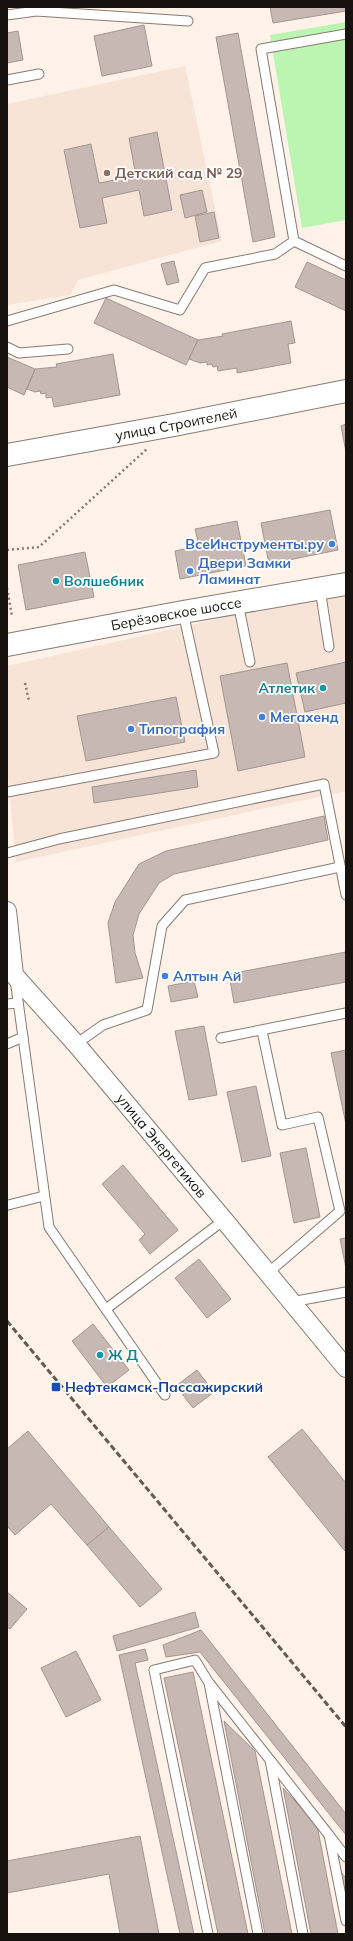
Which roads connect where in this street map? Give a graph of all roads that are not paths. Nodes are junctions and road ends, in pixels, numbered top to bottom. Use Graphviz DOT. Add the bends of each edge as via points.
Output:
graph roads {
  1 [pos="7,15"];
  2 [pos="188,21"];
  3 [pos="346,34"];
  4 [pos="39,74"];
  5 [pos="7,80"];
  6 [pos="294,241"];
  7 [pos="346,266"];
  8 [pos="7,321"];
  9 [pos="7,347"];
  10 [pos="68,349"];
  11 [pos="346,391"];
  12 [pos="7,455"];
  13 [pos="346,584"];
  14 [pos="320,589"];
  15 [pos="238,603"];
  16 [pos="182,612"];
  17 [pos="7,645"];
  18 [pos="329,647"];
  19 [pos="250,662"];
  20 [pos="7,792"];
  21 [pos="7,853"];
  22 [pos="340,867"];
  23 [pos="346,895"];
  24 [pos="7,911"];
  25 [pos="14,974"];
  26 [pos="18,1003"];
  27 [pos="7,1004"];
  28 [pos="346,1013"];
  29 [pos="262,1031"];
  30 [pos="22,1037"];
  31 [pos="221,1038"];
  32 [pos="7,1044"];
  33 [pos="76,1044"];
  34 [pos="44,1196"];
  35 [pos="8,1205"];
  36 [pos="224,1220"];
  37 [pos="268,1273"];
  38 [pos="346,1292"];
  39 [pos="291,1302"];
  40 [pos="106,1309"];
  41 [pos="346,1368"];
  42 [pos="165,1395"];
  43 [pos="209,1683"];
  44 [pos="270,1760"];
  45 [pos="329,1835"];
  46 [pos="346,1857"];
  47 [pos="346,1921"];
  48 [pos="208,1934"];
  49 [pos="258,1934"];
  50 [pos="303,1934"];
  1 -- 2 [label="lane" via="36,11"];
  3 -- 6 [label="lane" via="261,49"];
  4 -- 5 [label="lane"];
  6 -- 7 [label="lane"];
  6 -- 8 [label="lane" via="275,254 205,268 180,310 114,290"];
  9 -- 10 [label="lane" via="19,353"];
  11 -- 12 [label="main road, улица Строителей"];
  13 -- 14 [label="main road, Берёзовское шоссе"];
  14 -- 15 [label="main road, Берёзовское шоссе"];
  14 -- 18 [label="lane"];
  15 -- 16 [label="main road, Берёзовское шоссе"];
  15 -- 19 [label="lane"];
  16 -- 17 [label="main road, Берёзовское шоссе"];
  16 -- 20 [label="lane" via="214,753"];
  21 -- 22 [label="lane" via="59,839 324,784"];
  22 -- 23 [label="lane"];
  22 -- 33 [label="lane" via="185,900 162,926 147,1010 102,1025"];
  24 -- 25 [label="street"];
  25 -- 26 [label="lane"];
  25 -- 33 [label="street, улица Энергетиков"];
  26 -- 27 [label="lane"];
  26 -- 30 [label="lane"];
  28 -- 29 [label="lane"];
  29 -- 31 [label="lane"];
  29 -- 37 [label="lane" via="282,1125 318,1117 340,1211"];
  30 -- 32 [label="lane"];
  30 -- 34 [label="lane"];
  33 -- 36 [label="street, улица Энергетиков"];
  34 -- 35 [label="lane"];
  34 -- 40 [label="lane" via="49,1227"];
  36 -- 37 [label="street, улица Энергетиков"];
  36 -- 40 [label="lane"];
  37 -- 39 [label="street, улица Энергетиков"];
  38 -- 39 [label="lane"];
  39 -- 41 [label="street, улица Энергетиков"];
  40 -- 42 [label="lane"];
  43 -- 44 [label="lane"];
  43 -- 48 [label="lane" via="195,1660 154,1670"];
  43 -- 49 [label="lane"];
  44 -- 45 [label="lane"];
  44 -- 50 [label="lane"];
  45 -- 46 [label="lane"];
  45 -- 47 [label="lane"];
}
